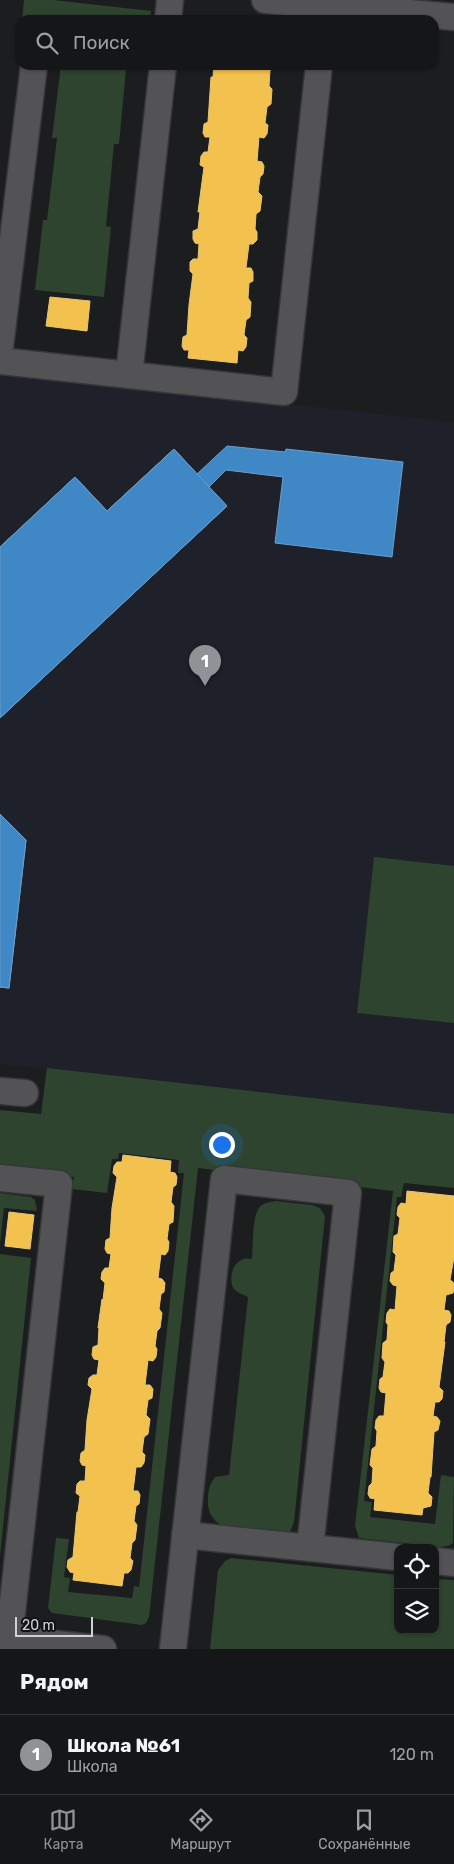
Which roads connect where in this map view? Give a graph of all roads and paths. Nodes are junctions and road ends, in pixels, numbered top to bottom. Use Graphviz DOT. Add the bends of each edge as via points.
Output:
graph roads {
  1 [pos="170,0"];
  2 [pos="265,0"];
  3 [pos="168,15"];
  4 [pos="432,15"];
  5 [pos="439,16"];
  6 [pos="454,17"];
  7 [pos="33,70"];
  8 [pos="162,70"];
  9 [pos="318,70"];
  10 [pos="0,346"];
  11 [pos="0,361"];
  12 [pos="129,375"];
  13 [pos="0,1178"];
  14 [pos="185,1535"];
  15 [pos="310,1548"];
  16 [pos="394,1557"];
  17 [pos="439,1561"];
  18 [pos="454,1563"];
  19 [pos="5,1639"];
  20 [pos="103,1649"];
  21 [pos="173,1649"];
  1 -- 3 [label="street"];
  2 -- 4 [label="street"];
  5 -- 6 [label="street"];
  7 -- 10 [label="street"];
  8 -- 12 [label="street"];
  9 -- 12 [label="street" via="284,392"];
  11 -- 12 [label="street"];
  13 -- 19 [label="street" via="58,1184"];
  14 -- 15 [label="street"];
  14 -- 15 [label="street" via="224,1180 348,1193"];
  14 -- 21 [label="street"];
  15 -- 16 [label="street"];
  17 -- 18 [label="street"];
  19 -- 20 [label="street"];
}
